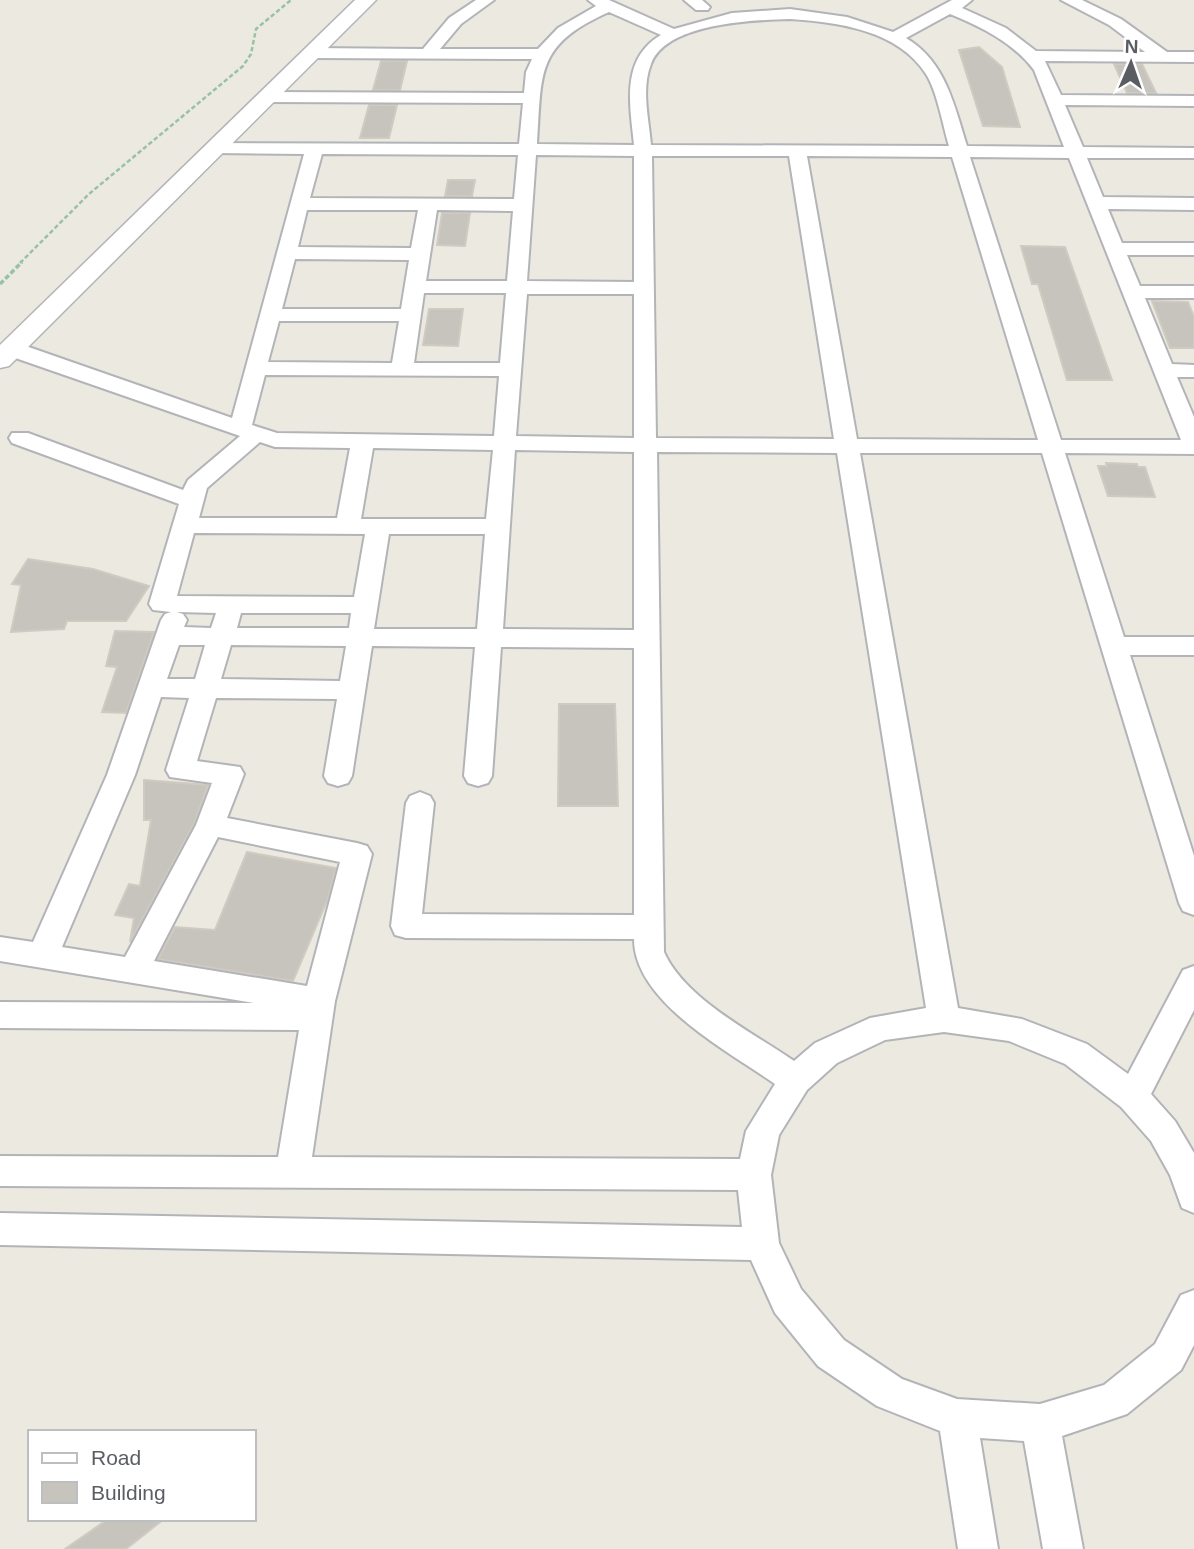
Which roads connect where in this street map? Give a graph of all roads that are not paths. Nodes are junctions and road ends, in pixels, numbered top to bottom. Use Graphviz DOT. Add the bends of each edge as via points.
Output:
graph roads {
  1 [pos="366,0"];
  2 [pos="486,0"];
  3 [pos="1069,0"];
  4 [pos="604,2"];
  5 [pos="951,3"];
  6 [pos="673,34"];
  7 [pos="894,38"];
  8 [pos="311,52"];
  9 [pos="428,53"];
  10 [pos="542,54"];
  11 [pos="1032,56"];
  12 [pos="1163,57"];
  13 [pos="1194,57"];
  14 [pos="265,97"];
  15 [pos="532,98"];
  16 [pos="1054,100"];
  17 [pos="1194,100"];
  18 [pos="213,148"];
  19 [pos="314,149"];
  20 [pos="528,150"];
  21 [pos="643,150"];
  22 [pos="797,151"];
  23 [pos="961,152"];
  24 [pos="1076,152"];
  25 [pos="1194,153"];
  26 [pos="1096,203"];
  27 [pos="300,204"];
  28 [pos="428,205"];
  29 [pos="523,205"];
  30 [pos="1193,206"];
  31 [pos="1115,249"];
  32 [pos="1194,249"];
  33 [pos="286,253"];
  34 [pos="421,254"];
  35 [pos="416,287"];
  36 [pos="517,288"];
  37 [pos="643,288"];
  38 [pos="1132,292"];
  39 [pos="1194,292"];
  40 [pos="270,315"];
  41 [pos="411,315"];
  42 [pos="6,355"];
  43 [pos="256,368"];
  44 [pos="402,369"];
  45 [pos="510,370"];
  46 [pos="1164,370"];
  47 [pos="1194,371"];
  48 [pos="248,431"];
  49 [pos="20,438"];
  50 [pos="363,441"];
  51 [pos="504,443"];
  52 [pos="643,445"];
  53 [pos="847,446"];
  54 [pos="1051,446"];
  55 [pos="1194,446"];
  56 [pos="188,513"];
  57 [pos="348,526"];
  58 [pos="377,526"];
  59 [pos="498,527"];
  60 [pos="179,604"];
  61 [pos="231,604"];
  62 [pos="365,605"];
  63 [pos="168,636"];
  64 [pos="221,636"];
  65 [pos="360,637"];
  66 [pos="489,638"];
  67 [pos="645,639"];
  68 [pos="1113,646"];
  69 [pos="1194,646"];
  70 [pos="150,688"];
  71 [pos="205,689"];
  72 [pos="352,690"];
  73 [pos="338,776"];
  74 [pos="478,776"];
  75 [pos="420,803"];
  76 [pos="210,825"];
  77 [pos="1194,903"];
  78 [pos="649,927"];
  79 [pos="0,949"];
  80 [pos="43,956"];
  81 [pos="133,971"];
  82 [pos="1194,979"];
  83 [pos="318,1009"];
  84 [pos="0,1015"];
  85 [pos="944,1019"];
  86 [pos="795,1080"];
  87 [pos="1133,1097"];
  88 [pos="0,1171"];
  89 [pos="293,1172"];
  90 [pos="754,1175"];
  91 [pos="1191,1180"];
  92 [pos="0,1229"];
  93 [pos="761,1244"];
  94 [pos="1194,1307"];
  95 [pos="957,1418"];
  96 [pos="1040,1423"];
  97 [pos="978,1549"];
  98 [pos="1063,1549"];
  1 -- 8 [label="street"];
  2 -- 9 [label="street" via="450,26"];
  3 -- 12 [label="street" via="1115,22"];
  4 -- 6 [label="street"];
  4 -- 10 [label="street"];
  5 -- 7 [label="street"];
  5 -- 11 [label="street"];
  6 -- 7 [label="street" via="738,16 780,14 837,20"];
  6 -- 21 [label="street" via="647,53 638,72"];
  7 -- 23 [label="street" via="923,57 936,76"];
  8 -- 9 [label="street"];
  8 -- 14 [label="street"];
  9 -- 10 [label="street"];
  10 -- 15 [label="street" via="534,72"];
  11 -- 12 [label="street"];
  11 -- 16 [label="street"];
  12 -- 13 [label="street"];
  14 -- 15 [label="street"];
  14 -- 18 [label="street"];
  15 -- 20 [label="street"];
  16 -- 17 [label="street"];
  16 -- 24 [label="street"];
  18 -- 19 [label="street"];
  18 -- 42 [label="street"];
  19 -- 20 [label="street"];
  19 -- 27 [label="street"];
  20 -- 21 [label="street"];
  20 -- 29 [label="street"];
  21 -- 22 [label="street"];
  21 -- 37 [label="street"];
  22 -- 23 [label="street"];
  22 -- 53 [label="street"];
  23 -- 24 [label="street"];
  23 -- 54 [label="street"];
  24 -- 25 [label="street"];
  24 -- 26 [label="street"];
  26 -- 30 [label="street"];
  26 -- 31 [label="street"];
  27 -- 28 [label="street"];
  27 -- 33 [label="street"];
  28 -- 29 [label="street"];
  28 -- 34 [label="street"];
  29 -- 36 [label="street"];
  31 -- 32 [label="street"];
  31 -- 38 [label="street"];
  33 -- 34 [label="street"];
  33 -- 40 [label="street"];
  34 -- 35 [label="street"];
  35 -- 36 [label="street"];
  35 -- 41 [label="street"];
  36 -- 37 [label="street"];
  36 -- 45 [label="street"];
  37 -- 52 [label="street"];
  38 -- 39 [label="street"];
  38 -- 46 [label="street"];
  40 -- 41 [label="street"];
  40 -- 43 [label="street"];
  41 -- 44 [label="street"];
  42 -- 48 [label="street"];
  43 -- 44 [label="street"];
  43 -- 48 [label="street"];
  44 -- 45 [label="street"];
  45 -- 51 [label="street"];
  46 -- 47 [label="street"];
  46 -- 55 [label="street"];
  48 -- 50 [label="street" via="275,440"];
  48 -- 56 [label="street" via="196,485"];
  49 -- 56 [label="street"];
  50 -- 51 [label="street"];
  50 -- 57 [label="street"];
  51 -- 52 [label="street"];
  51 -- 59 [label="street"];
  52 -- 53 [label="street"];
  52 -- 67 [label="street"];
  53 -- 54 [label="street"];
  53 -- 85 [label="street"];
  54 -- 55 [label="street"];
  54 -- 68 [label="street"];
  56 -- 57 [label="street"];
  56 -- 60 [label="street" via="162,604"];
  57 -- 58 [label="street"];
  58 -- 59 [label="street"];
  58 -- 62 [label="street"];
  59 -- 66 [label="street"];
  60 -- 61 [label="street"];
  60 -- 63 [label="street"];
  61 -- 62 [label="street"];
  61 -- 64 [label="street"];
  62 -- 65 [label="street"];
  63 -- 64 [label="street"];
  63 -- 70 [label="street"];
  64 -- 65 [label="street"];
  64 -- 71 [label="street"];
  65 -- 66 [label="street"];
  65 -- 72 [label="street"];
  66 -- 67 [label="street"];
  66 -- 74 [label="street"];
  67 -- 78 [label="street"];
  68 -- 69 [label="street"];
  68 -- 77 [label="street"];
  70 -- 71 [label="street"];
  70 -- 80 [label="street" via="121,775"];
  71 -- 72 [label="street"];
  71 -- 76 [label="street" via="180,770 230,774"];
  72 -- 73 [label="street"];
  75 -- 78 [label="street" via="406,926"];
  76 -- 81 [label="street"];
  76 -- 83 [label="street" via="357,854"];
  78 -- 86 [label="street" via="649,953 660,977 680,999"];
  79 -- 80 [label="street"];
  80 -- 81 [label="street"];
  81 -- 83 [label="street"];
  82 -- 87 [label="street"];
  83 -- 84 [label="street"];
  83 -- 89 [label="street"];
  85 -- 86 [label="street" via="881,1027 826,1053"];
  85 -- 87 [label="street" via="1011,1028 1076,1054"];
  86 -- 90 [label="street" via="763,1131"];
  87 -- 91 [label="street" via="1163,1131"];
  88 -- 89 [label="street"];
  89 -- 90 [label="street"];
  90 -- 93 [label="street"];
  92 -- 93 [label="street"];
  93 -- 95 [label="street" via="788,1301 831,1353 890,1393"];
  94 -- 96 [label="street" via="1168,1357 1114,1401"];
  95 -- 96 [label="street"];
  95 -- 97 [label="street"];
  96 -- 98 [label="street"];
}
